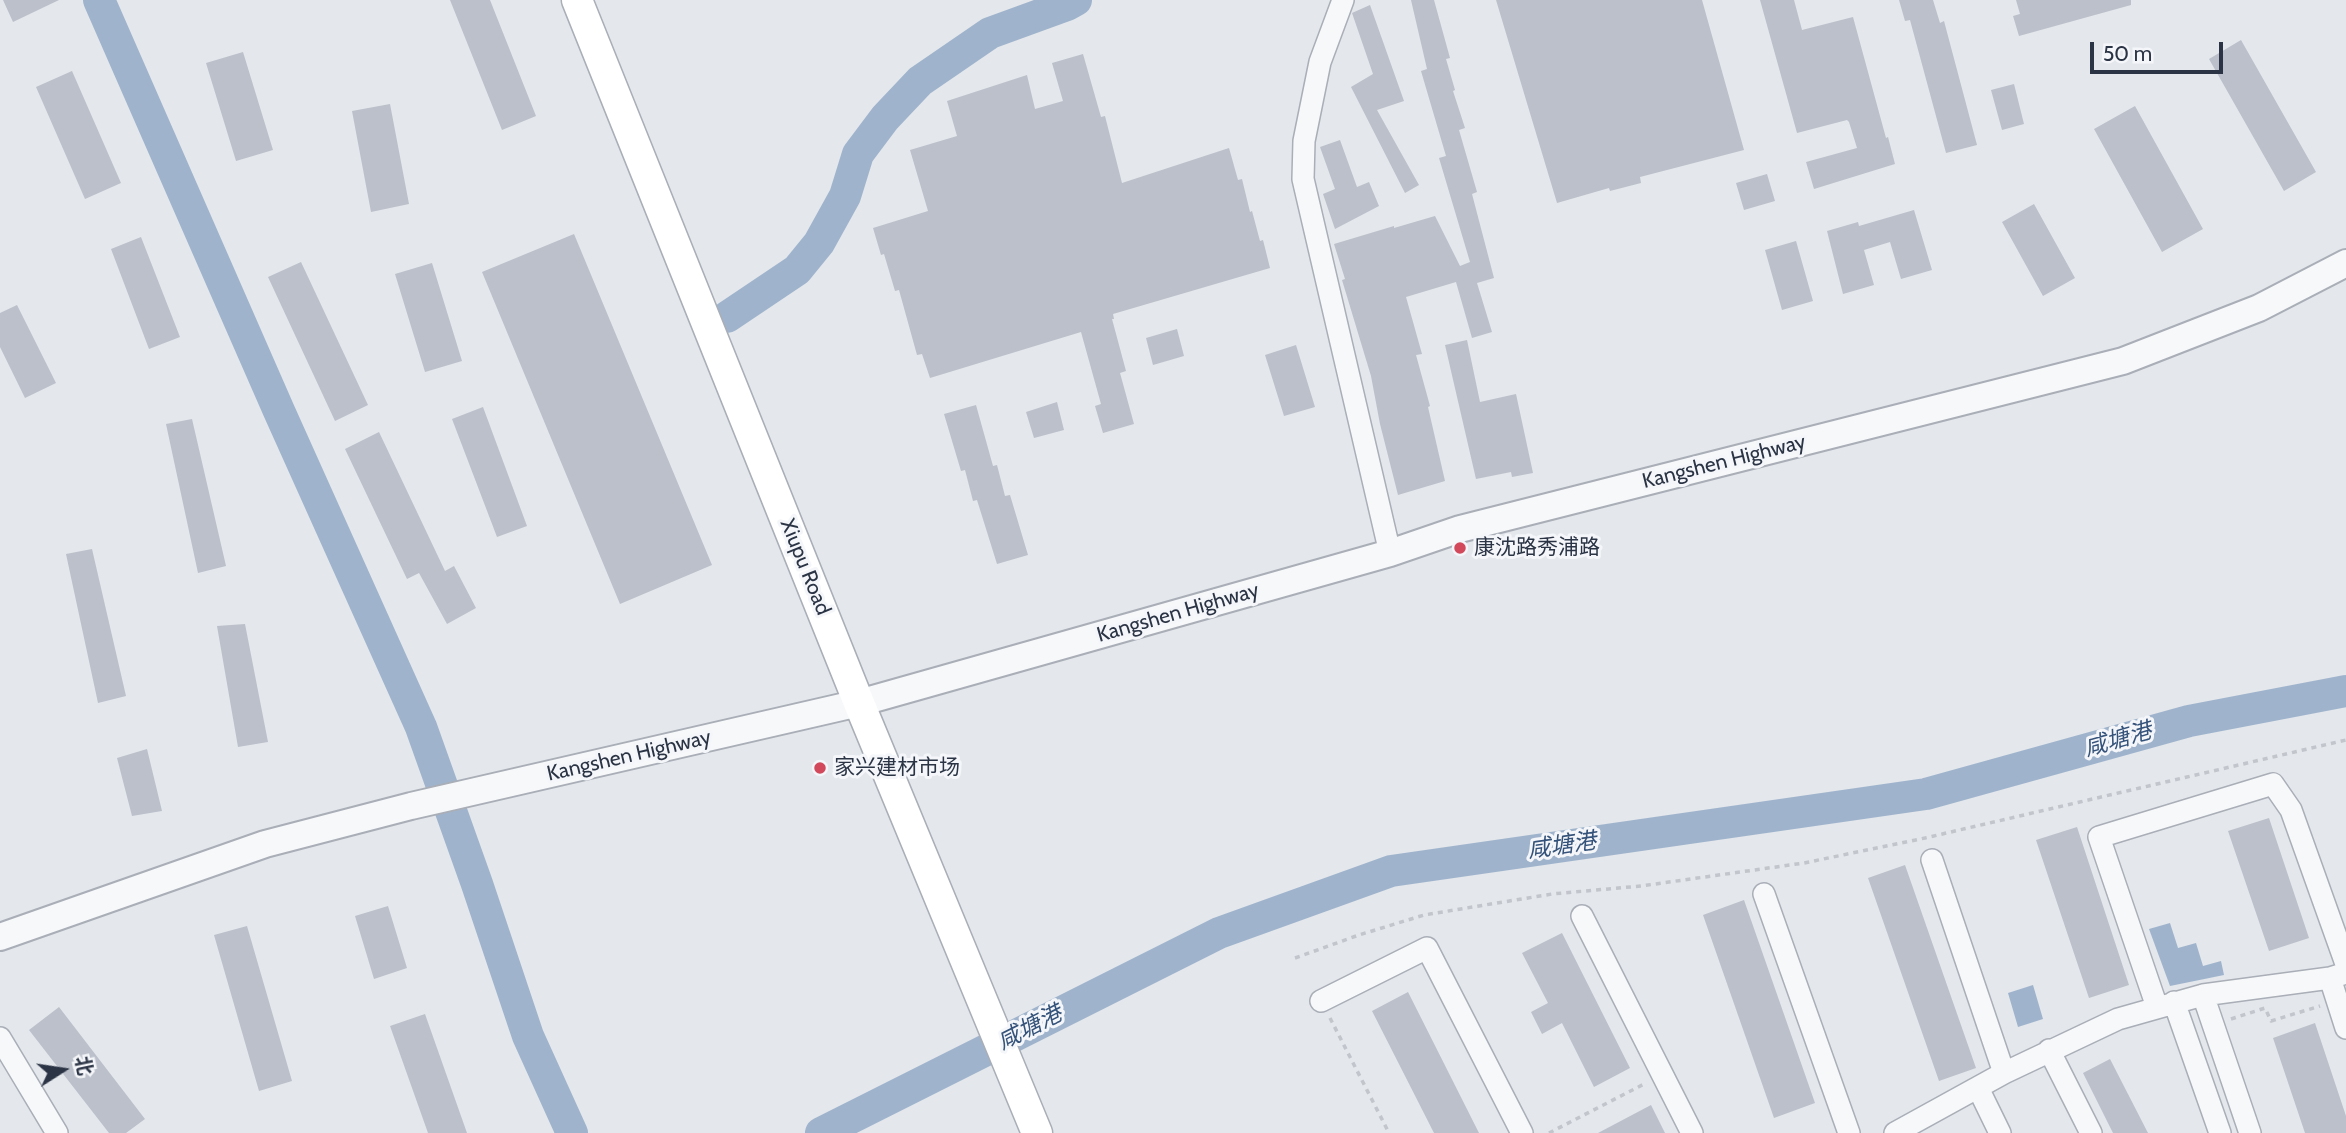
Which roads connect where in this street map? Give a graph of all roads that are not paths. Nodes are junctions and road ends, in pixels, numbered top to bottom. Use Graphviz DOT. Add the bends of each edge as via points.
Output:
graph roads {
  1 [pos="577,0"];
  2 [pos="1343,0"];
  3 [pos="2346,263"];
  4 [pos="1390,553"];
  5 [pos="859,703"];
  6 [pos="1932,860"];
  7 [pos="1764,894"];
  8 [pos="1582,916"];
  9 [pos="0,937"];
  10 [pos="2341,972"];
  11 [pos="2203,995"];
  12 [pos="1321,1001"];
  13 [pos="2165,1005"];
  14 [pos="2346,1028"];
  15 [pos="0,1038"];
  16 [pos="2049,1050"];
  17 [pos="2004,1073"];
  18 [pos="1978,1088"];
  19 [pos="57,1133"];
  20 [pos="1037,1133"];
  21 [pos="1522,1133"];
  22 [pos="1692,1133"];
  23 [pos="1849,1133"];
  24 [pos="1895,1133"];
  25 [pos="2000,1133"];
  26 [pos="2091,1133"];
  27 [pos="2220,1133"];
  28 [pos="2250,1133"];
  1 -- 5 [label="main road, Xiupu Road"];
  2 -- 4 [label="street" via="1320,62 1304,141 1303,179"];
  3 -- 4 [label="street, Kangshen Highway" via="2259,308 2123,361 1460,530"];
  4 -- 5 [label="street, Kangshen Highway"];
  5 -- 9 [label="street, Kangshen Highway" via="265,844"];
  5 -- 20 [label="main road, Xiupu Road"];
  6 -- 17 [label="street"];
  7 -- 23 [label="street"];
  8 -- 22 [label="street"];
  10 -- 11 [label="street"];
  10 -- 13 [label="street" via="2291,810 2273,784 2099,837"];
  10 -- 14 [label="street" via="2337,1001"];
  11 -- 13 [label="street"];
  11 -- 28 [label="street"];
  12 -- 21 [label="street" via="1427,948"];
  13 -- 16 [label="street" via="2118,1019"];
  13 -- 27 [label="street"];
  15 -- 19 [label="street"];
  16 -- 17 [label="street"];
  16 -- 26 [label="street"];
  17 -- 18 [label="street"];
  18 -- 24 [label="street"];
  18 -- 25 [label="street"];
}
